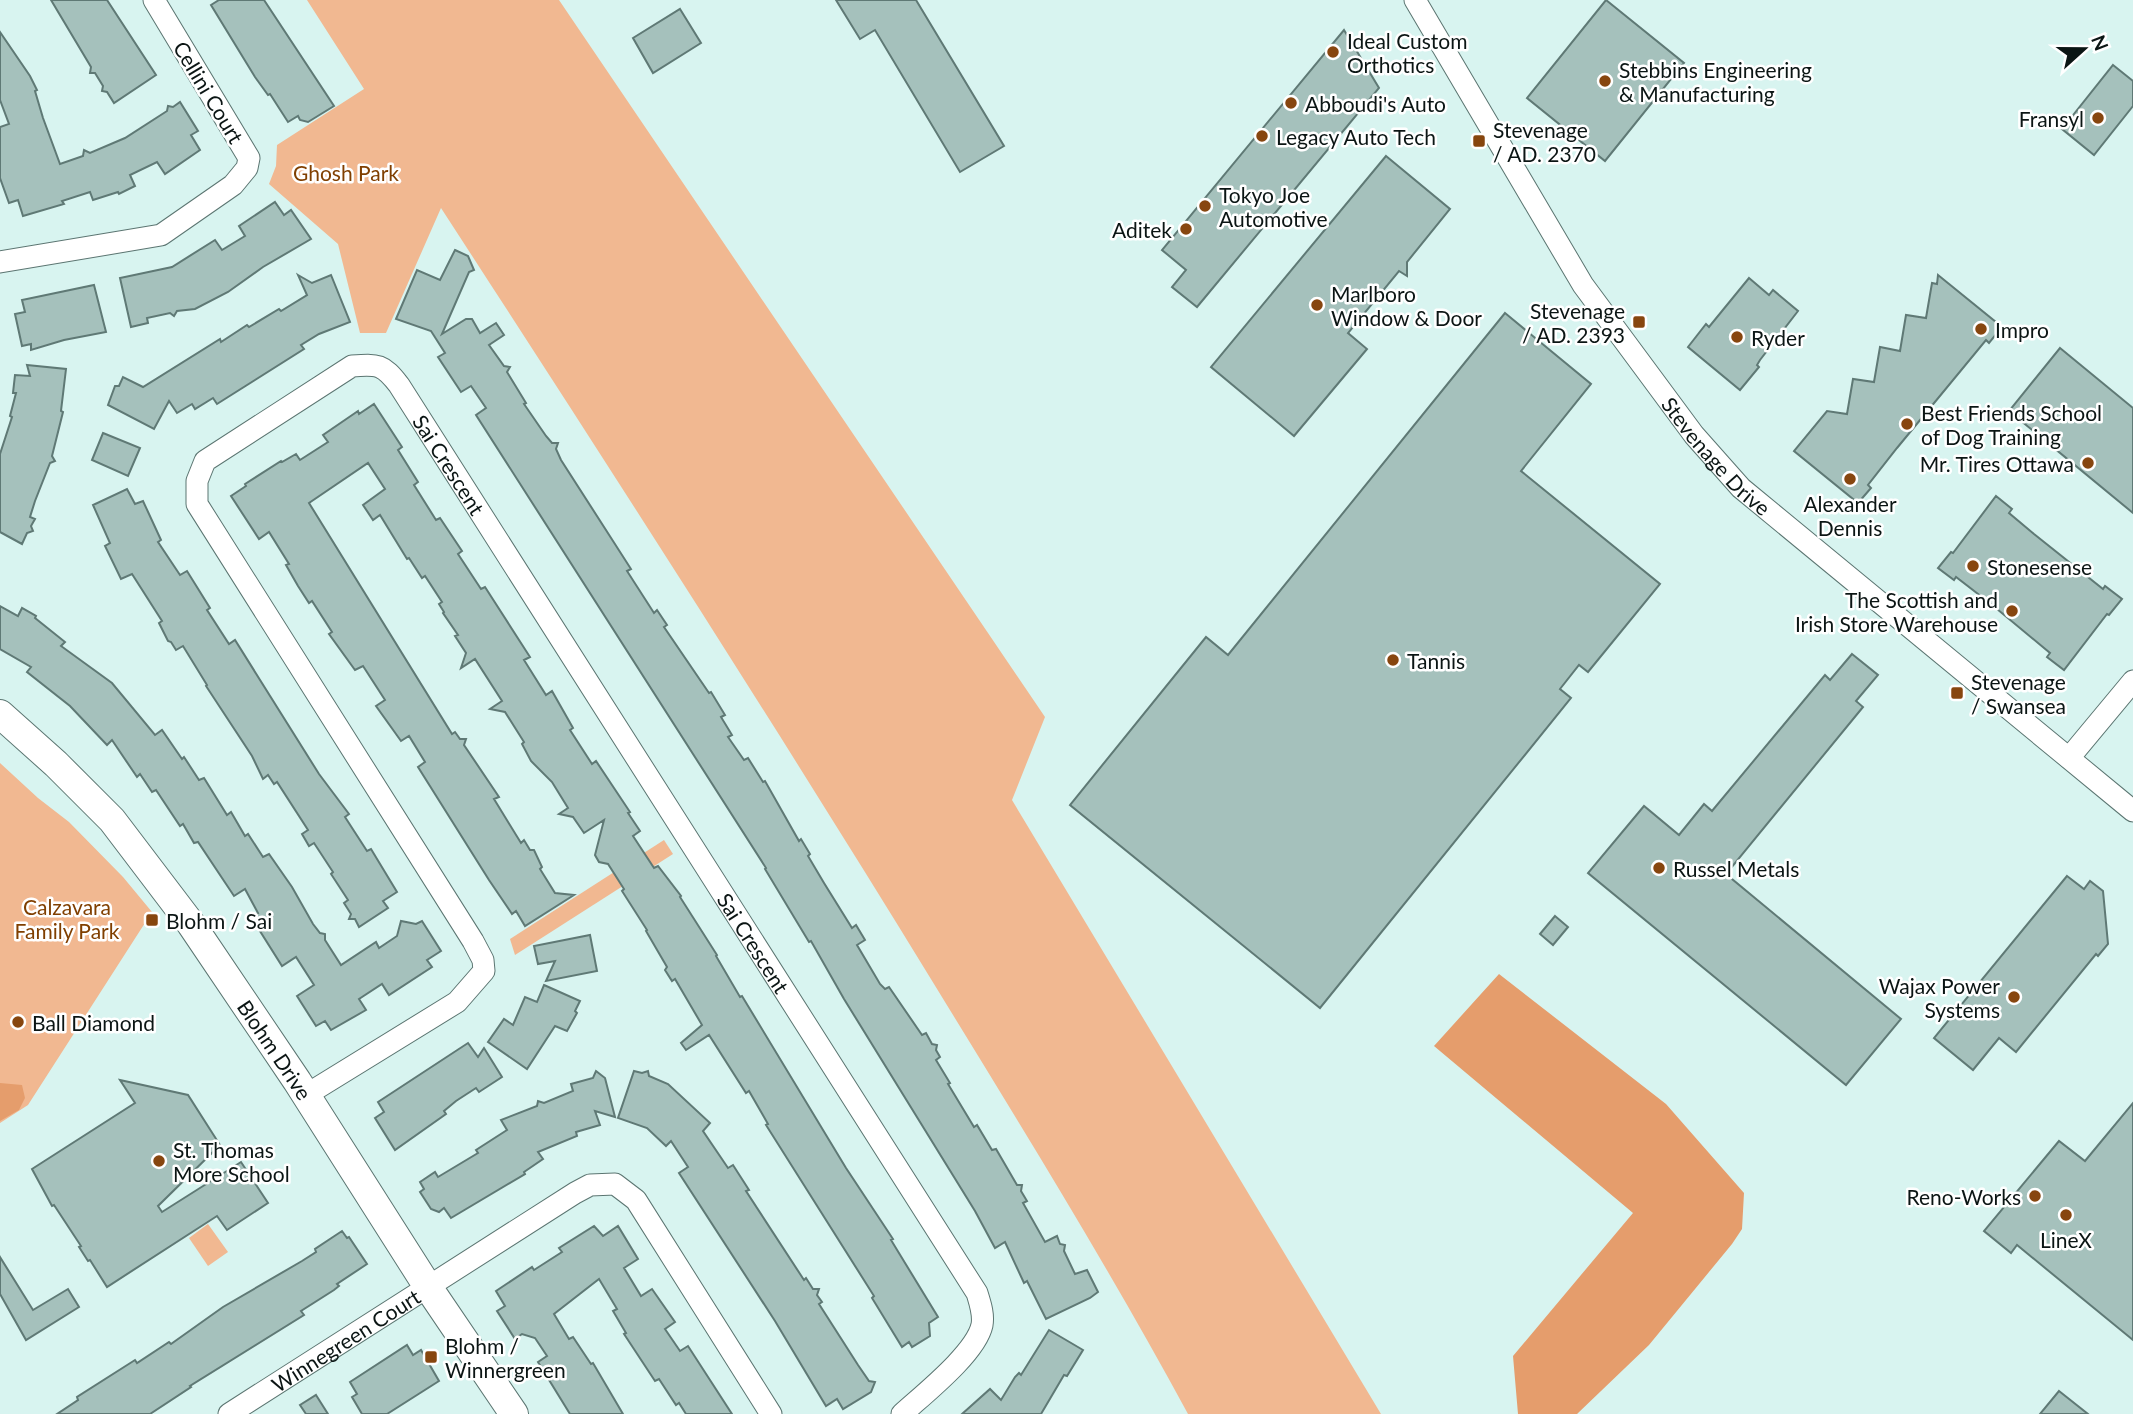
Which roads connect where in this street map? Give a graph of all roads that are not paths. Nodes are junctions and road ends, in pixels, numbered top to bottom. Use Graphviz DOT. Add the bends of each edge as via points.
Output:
graph roads {
  1 [pos="154,0"];
  2 [pos="1415,0"];
  3 [pos="0,262"];
  4 [pos="2133,681"];
  5 [pos="0,714"];
  6 [pos="2069,758"];
  7 [pos="2133,811"];
  8 [pos="306,1096"];
  9 [pos="428,1287"];
  10 [pos="229,1414"];
  11 [pos="514,1414"];
  12 [pos="771,1414"];
  13 [pos="902,1414"];
  1 -- 3 [label="street, Cellini Court" via="249,158 247,168 233,185 161,235"];
  2 -- 6 [label="street, Stevenage Drive" via="1583,285 1694,435 1741,488"];
  4 -- 6 [label="street"];
  5 -- 8 [label="street, Blohm Drive" via="112,820 191,923"];
  6 -- 7 [label="street, Stevenage Drive"];
  8 -- 9 [label="street, Blohm Drive"];
  8 -- 13 [label="street, Sai Crescent" via="457,1002 484,971 483,960 197,504 197,481 205,461 352,366 375,364 388,370 399,385 977,1293 982,1327 964,1357"];
  9 -- 10 [label="street, Winnegreen Court"];
  9 -- 11 [label="street, Blohm Drive"];
  9 -- 12 [label="street" via="590,1185 615,1184 636,1200"];
}
